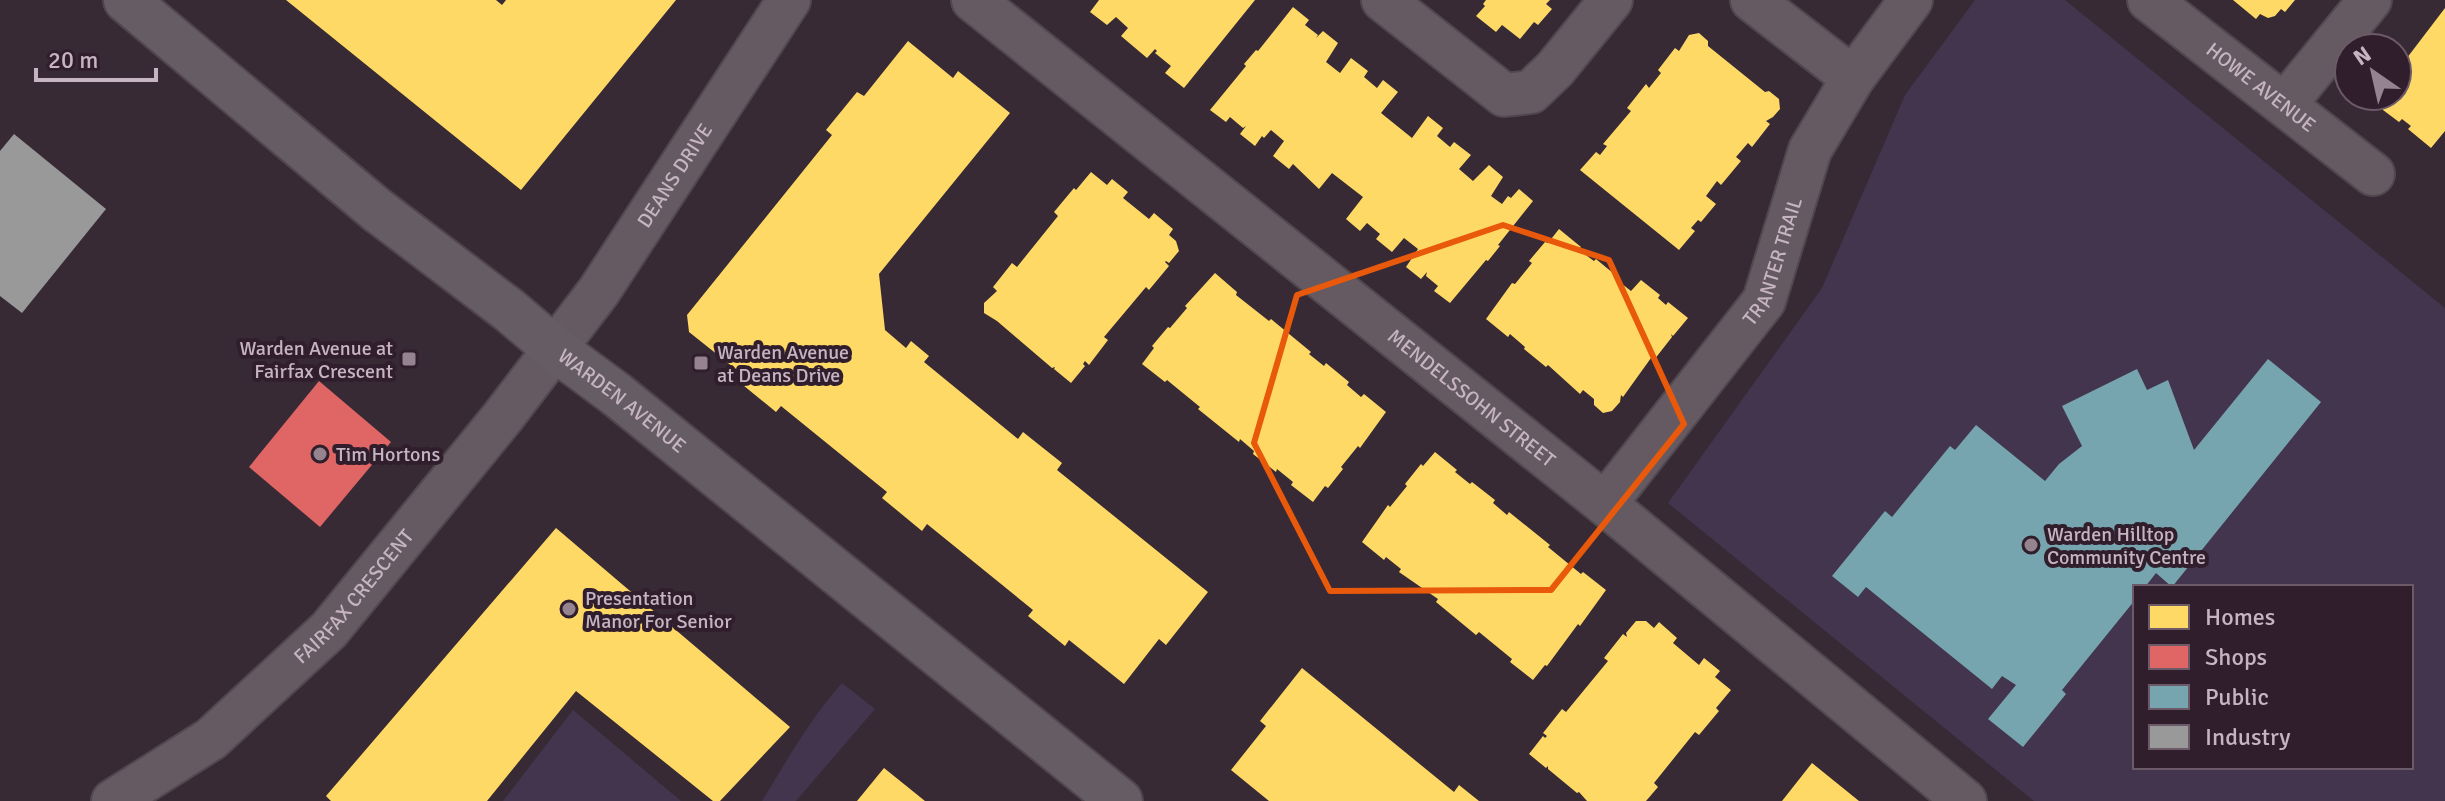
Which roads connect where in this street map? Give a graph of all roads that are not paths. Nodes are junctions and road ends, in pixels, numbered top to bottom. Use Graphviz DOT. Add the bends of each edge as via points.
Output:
graph roads {
  1 [pos="126,0"];
  2 [pos="789,0"];
  3 [pos="973,0"];
  4 [pos="1383,0"];
  5 [pos="1611,0"];
  6 [pos="1752,0"];
  7 [pos="1911,0"];
  8 [pos="2149,0"];
  9 [pos="2370,0"];
  10 [pos="1853,78"];
  11 [pos="2285,104"];
  12 [pos="2373,174"];
  13 [pos="555,349"];
  14 [pos="1605,504"];
  15 [pos="113,801"];
  16 [pos="1120,801"];
  17 [pos="1965,801"];
  1 -- 13 [label="main road, WARDEN AVENUE" via="377,210"];
  2 -- 13 [label="street, DEANS DRIVE" via="599,291"];
  3 -- 14 [label="street, MENDELSSOHN STREET"];
  4 -- 5 [label="street" via="1504,95 1531,92"];
  6 -- 10 [label="street"];
  7 -- 10 [label="street, TRANTER TRAIL"];
  8 -- 11 [label="street, HOWE AVENUE"];
  9 -- 11 [label="street"];
  10 -- 14 [label="street, TRANTER TRAIL" via="1810,150 1764,301"];
  11 -- 12 [label="street, HOWE AVENUE"];
  13 -- 15 [label="street, FAIRFAX CRESCENT" via="329,630 211,739"];
  13 -- 16 [label="main road, WARDEN AVENUE"];
  14 -- 17 [label="street, MENDELSSOHN STREET"];
}
